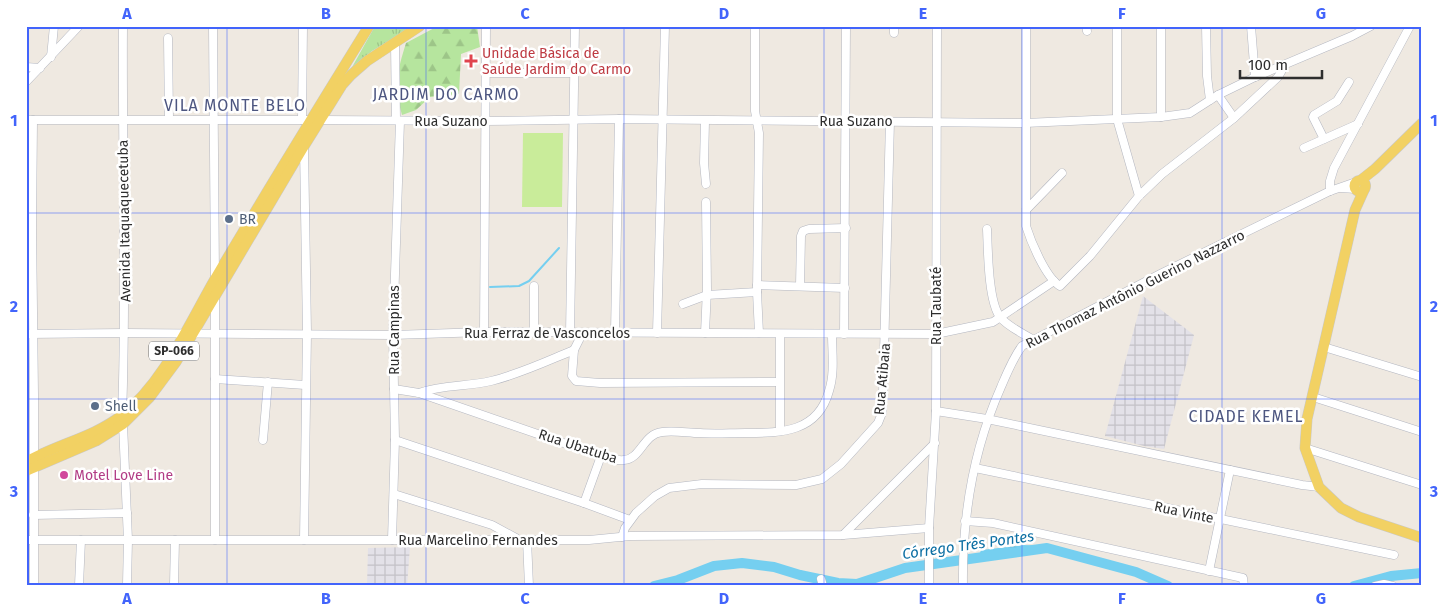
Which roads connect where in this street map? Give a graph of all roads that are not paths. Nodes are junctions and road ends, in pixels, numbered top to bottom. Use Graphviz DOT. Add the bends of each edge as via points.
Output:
graph roads {
  1 [pos="54,26"];
  2 [pos="79,26"];
  3 [pos="123,26"];
  4 [pos="214,26"];
  5 [pos="303,26"];
  6 [pos="369,26"];
  7 [pos="420,26"];
  8 [pos="486,26"];
  9 [pos="575,26"];
  10 [pos="665,26"];
  11 [pos="755,26"];
  12 [pos="846,26"];
  13 [pos="937,26"];
  14 [pos="1026,26"];
  15 [pos="1117,26"];
  16 [pos="1161,26"];
  17 [pos="1206,26"];
  18 [pos="1251,26"];
  19 [pos="1371,26"];
  20 [pos="1410,26"];
  21 [pos="1361,29"];
  22 [pos="168,38"];
  23 [pos="395,43"];
  24 [pos="50,57"];
  25 [pos="1285,65"];
  26 [pos="26,67"];
  27 [pos="40,68"];
  28 [pos="485,73"];
  29 [pos="574,73"];
  30 [pos="1255,76"];
  31 [pos="26,82"];
  32 [pos="1349,82"];
  33 [pos="1218,95"];
  34 [pos="1210,100"];
  35 [pos="1161,117"];
  36 [pos="1234,118"];
  37 [pos="169,119"];
  38 [pos="214,119"];
  39 [pos="619,119"];
  40 [pos="1117,119"];
  41 [pos="30,120"];
  42 [pos="123,120"];
  43 [pos="311,120"];
  44 [pos="398,120"];
  45 [pos="574,120"];
  46 [pos="663,120"];
  47 [pos="485,121"];
  48 [pos="705,121"];
  49 [pos="756,121"];
  50 [pos="847,121"];
  51 [pos="890,121"];
  52 [pos="937,122"];
  53 [pos="1025,123"];
  54 [pos="1422,123"];
  55 [pos="1358,124"];
  56 [pos="1324,139"];
  57 [pos="304,146"];
  58 [pos="1304,148"];
  59 [pos="1062,173"];
  60 [pos="706,184"];
  61 [pos="1360,186"];
  62 [pos="1330,191"];
  63 [pos="1139,196"];
  64 [pos="706,202"];
  65 [pos="1026,210"];
  66 [pos="846,228"];
  67 [pos="987,229"];
  68 [pos="215,279"];
  69 [pos="1054,281"];
  70 [pos="534,286"];
  71 [pos="800,286"];
  72 [pos="757,288"];
  73 [pos="845,288"];
  74 [pos="707,295"];
  75 [pos="215,296"];
  76 [pos="683,304"];
  77 [pos="1001,318"];
  78 [pos="484,332"];
  79 [pos="125,333"];
  80 [pos="308,333"];
  81 [pos="534,333"];
  82 [pos="615,333"];
  83 [pos="657,333"];
  84 [pos="705,333"];
  85 [pos="760,333"];
  86 [pos="30,334"];
  87 [pos="188,334"];
  88 [pos="215,334"];
  89 [pos="570,334"];
  90 [pos="582,334"];
  91 [pos="780,334"];
  92 [pos="832,334"];
  93 [pos="844,334"];
  94 [pos="885,334"];
  95 [pos="936,334"];
  96 [pos="393,335"];
  97 [pos="1032,339"];
  98 [pos="1324,347"];
  99 [pos="574,350"];
  100 [pos="1422,377"];
  101 [pos="215,379"];
  102 [pos="268,382"];
  103 [pos="780,382"];
  104 [pos="306,385"];
  105 [pos="394,389"];
  106 [pos="419,393"];
  107 [pos="1313,397"];
  108 [pos="936,411"];
  109 [pos="122,420"];
  110 [pos="987,420"];
  111 [pos="780,431"];
  112 [pos="1422,432"];
  113 [pos="263,440"];
  114 [pos="395,440"];
  115 [pos="935,443"];
  116 [pos="1305,448"];
  117 [pos="601,456"];
  118 [pos="30,465"];
  119 [pos="975,468"];
  120 [pos="1230,470"];
  121 [pos="1422,485"];
  122 [pos="1318,487"];
  123 [pos="394,494"];
  124 [pos="584,503"];
  125 [pos="127,513"];
  126 [pos="33,515"];
  127 [pos="1220,519"];
  128 [pos="630,520"];
  129 [pos="965,521"];
  130 [pos="929,528"];
  131 [pos="843,536"];
  132 [pos="622,537"];
  133 [pos="1422,538"];
  134 [pos="518,539"];
  135 [pos="30,540"];
  136 [pos="81,540"];
  137 [pos="128,540"];
  138 [pos="175,540"];
  139 [pos="214,540"];
  140 [pos="304,540"];
  141 [pos="392,540"];
  142 [pos="527,540"];
  143 [pos="1394,555"];
  144 [pos="1209,571"];
  145 [pos="1244,582"];
  146 [pos="34,583"];
  147 [pos="79,584"];
  148 [pos="127,584"];
  149 [pos="174,584"];
  150 [pos="529,586"];
  151 [pos="929,586"];
  152 [pos="963,586"];
  153 [pos="1375,586"];
  154 [pos="1393,586"];
  1 -- 24 [label="street"];
  2 -- 24 [label="street"];
  3 -- 42 [label="street, Avenida Itaquaquecetuba"];
  4 -- 38 [label="street"];
  5 -- 43 [label="street"];
  6 -- 43 [label="main road, SP-066"];
  7 -- 23 [label="main road, SP-066"];
  8 -- 28 [label="street"];
  9 -- 29 [label="street"];
  10 -- 46 [label="street"];
  11 -- 49 [label="street"];
  12 -- 50 [label="street"];
  13 -- 52 [label="street, Rua Taubaté"];
  14 -- 53 [label="street"];
  15 -- 40 [label="street"];
  16 -- 35 [label="street"];
  17 -- 34 [label="street" via="1206,76"];
  18 -- 30 [label="street"];
  19 -- 21 [label="street, Rua Suzano"];
  20 -- 55 [label="street"];
  21 -- 25 [label="street, Rua Suzano"];
  22 -- 37 [label="street"];
  23 -- 43 [label="main road, SP-066" via="351,75"];
  23 -- 44 [label="street, Rua Campinas"];
  24 -- 27 [label="street"];
  25 -- 30 [label="street, Rua Suzano"];
  25 -- 36 [label="street" via="1278,77"];
  26 -- 27 [label="street"];
  27 -- 31 [label="street"];
  28 -- 29 [label="street"];
  28 -- 47 [label="street"];
  29 -- 45 [label="street"];
  30 -- 33 [label="street, Rua Suzano"];
  32 -- 56 [label="street" via="1338,101 1314,115"];
  33 -- 34 [label="street, Rua Suzano"];
  33 -- 36 [label="street"];
  34 -- 35 [label="street, Rua Suzano" via="1190,113"];
  35 -- 40 [label="street, Rua Suzano"];
  36 -- 63 [label="street"];
  37 -- 38 [label="street, Rua Suzano"];
  37 -- 42 [label="street, Rua Suzano"];
  38 -- 43 [label="street, Rua Suzano"];
  38 -- 68 [label="street"];
  39 -- 45 [label="street, Rua Suzano"];
  39 -- 46 [label="street, Rua Suzano"];
  39 -- 82 [label="street"];
  40 -- 53 [label="street, Rua Suzano"];
  40 -- 63 [label="street"];
  41 -- 42 [label="street, Rua Suzano"];
  41 -- 86 [label="street"];
  42 -- 79 [label="street, Avenida Itaquaquecetuba"];
  43 -- 44 [label="street, Rua Suzano"];
  43 -- 57 [label="main road, SP-066"];
  43 -- 68 [label="main road, SP-066"];
  44 -- 47 [label="street, Rua Suzano"];
  44 -- 96 [label="street, Rua Campinas"];
  45 -- 47 [label="street, Rua Suzano"];
  45 -- 89 [label="street"];
  46 -- 48 [label="street, Rua Suzano"];
  46 -- 83 [label="street"];
  47 -- 78 [label="street"];
  48 -- 49 [label="street, Rua Suzano"];
  48 -- 60 [label="street"];
  49 -- 50 [label="street, Rua Suzano"];
  49 -- 72 [label="street" via="759,133"];
  50 -- 51 [label="street, Rua Suzano"];
  50 -- 66 [label="street"];
  51 -- 52 [label="street, Rua Suzano"];
  51 -- 94 [label="street, Rua Atibaia"];
  52 -- 53 [label="street, Rua Suzano"];
  52 -- 95 [label="street, Rua Taubaté"];
  53 -- 65 [label="street"];
  54 -- 61 [label="main road"];
  55 -- 56 [label="street"];
  55 -- 62 [label="street" via="1331,175"];
  56 -- 58 [label="street"];
  57 -- 75 [label="main road, SP-066"];
  57 -- 80 [label="street"];
  59 -- 65 [label="street"];
  61 -- 62 [label="street, Rua Thomaz Antônio Guerino Nazzarro"];
  61 -- 98 [label="main road"];
  62 -- 97 [label="street, Rua Thomaz Antônio Guerino Nazzarro"];
  63 -- 69 [label="street" via="1064,284 1059,286"];
  64 -- 74 [label="street"];
  65 -- 69 [label="street" via="1026,226 1035,251"];
  66 -- 71 [label="street" via="803,230"];
  66 -- 73 [label="street"];
  67 -- 77 [label="street" via="990,282 996,311"];
  68 -- 87 [label="main road, SP-066"];
  69 -- 77 [label="street, Rua Ferraz de Vasconcelos"];
  70 -- 81 [label="street"];
  71 -- 72 [label="street"];
  71 -- 73 [label="street"];
  72 -- 74 [label="street"];
  72 -- 85 [label="street"];
  73 -- 93 [label="street"];
  74 -- 76 [label="street"];
  74 -- 84 [label="street"];
  75 -- 87 [label="main road, SP-066"];
  75 -- 88 [label="street"];
  77 -- 95 [label="street, Rua Ferraz de Vasconcelos" via="975,327"];
  77 -- 97 [label="street"];
  78 -- 81 [label="street, Rua Ferraz de Vasconcelos"];
  78 -- 96 [label="street, Rua Ferraz de Vasconcelos"];
  79 -- 86 [label="street, Rua Ferraz de Vasconcelos"];
  79 -- 87 [label="street, Rua Ferraz de Vasconcelos"];
  79 -- 109 [label="street, Avenida Itaquaquecetuba"];
  80 -- 88 [label="street, Rua Ferraz de Vasconcelos"];
  80 -- 96 [label="street, Rua Ferraz de Vasconcelos"];
  80 -- 104 [label="street"];
  81 -- 89 [label="street, Rua Ferraz de Vasconcelos"];
  82 -- 83 [label="street, Rua Ferraz de Vasconcelos"];
  82 -- 90 [label="street, Rua Ferraz de Vasconcelos"];
  83 -- 84 [label="street, Rua Ferraz de Vasconcelos"];
  84 -- 85 [label="street, Rua Ferraz de Vasconcelos"];
  85 -- 91 [label="street, Rua Ferraz de Vasconcelos"];
  86 -- 118 [label="street"];
  87 -- 88 [label="street, Rua Ferraz de Vasconcelos"];
  87 -- 109 [label="main road, SP-066" via="158,388"];
  88 -- 101 [label="street"];
  89 -- 90 [label="street, Rua Ferraz de Vasconcelos"];
  90 -- 99 [label="street"];
  91 -- 92 [label="street, Rua Ferraz de Vasconcelos"];
  91 -- 103 [label="street"];
  92 -- 93 [label="street, Rua Ferraz de Vasconcelos"];
  92 -- 111 [label="street, Rua Ubatuba" via="830,389 822,409 799,427"];
  93 -- 94 [label="street, Rua Ferraz de Vasconcelos"];
  94 -- 95 [label="street, Rua Ferraz de Vasconcelos"];
  94 -- 128 [label="street, Rua Atibaia" via="882,413 878,424 841,464 822,479 796,484 702,484 669,488 655,496"];
  95 -- 108 [label="street, Rua Taubaté"];
  96 -- 105 [label="street, Rua Campinas"];
  97 -- 110 [label="street, Rua Thomaz Antônio Guerino Nazzarro" via="1018,352"];
  98 -- 100 [label="street"];
  98 -- 107 [label="main road"];
  99 -- 103 [label="street" via="572,376 576,381"];
  99 -- 106 [label="street" via="492,381 437,386"];
  101 -- 102 [label="street"];
  101 -- 139 [label="street"];
  102 -- 104 [label="street"];
  102 -- 113 [label="street"];
  103 -- 111 [label="street"];
  104 -- 140 [label="street"];
  105 -- 106 [label="street, Rua Ubatuba"];
  105 -- 114 [label="street, Rua Campinas"];
  106 -- 117 [label="street, Rua Ubatuba"];
  107 -- 112 [label="street"];
  107 -- 116 [label="main road"];
  108 -- 110 [label="street"];
  108 -- 115 [label="street, Rua Taubaté"];
  109 -- 118 [label="main road, SP-066" via="96,441"];
  109 -- 125 [label="street, Avenida Itaquaquecetuba"];
  110 -- 119 [label="street, Rua Thomaz Antônio Guerino Nazzarro"];
  110 -- 120 [label="street"];
  111 -- 117 [label="street, Rua Ubatuba" via="662,431 649,437 631,459 623,461"];
  114 -- 123 [label="street, Rua Campinas"];
  114 -- 124 [label="street"];
  115 -- 130 [label="street, Rua Taubaté"];
  115 -- 131 [label="street"];
  116 -- 121 [label="street"];
  116 -- 122 [label="main road"];
  117 -- 124 [label="street"];
  118 -- 126 [label="street"];
  119 -- 127 [label="street, Rua Vinte"];
  119 -- 129 [label="street, Rua Thomaz Antônio Guerino Nazzarro"];
  120 -- 122 [label="street"];
  120 -- 127 [label="street"];
  122 -- 133 [label="main road" via="1341,508 1359,517"];
  123 -- 134 [label="street" via="492,525"];
  123 -- 141 [label="street, Rua Campinas"];
  124 -- 128 [label="street"];
  125 -- 126 [label="street"];
  125 -- 137 [label="street, Avenida Itaquaquecetuba"];
  126 -- 135 [label="street"];
  127 -- 143 [label="street, Rua Vinte"];
  127 -- 144 [label="street"];
  128 -- 132 [label="street, Rua Atibaia"];
  129 -- 144 [label="street" via="993,523"];
  129 -- 152 [label="street, Rua Thomaz Antônio Guerino Nazzarro"];
  130 -- 131 [label="street, Rua Marcelino Fernandes"];
  130 -- 151 [label="street, Rua Taubaté"];
  131 -- 132 [label="street, Rua Marcelino Fernandes"];
  132 -- 142 [label="street, Rua Marcelino Fernandes"];
  134 -- 141 [label="street, Rua Marcelino Fernandes"];
  134 -- 142 [label="street, Rua Marcelino Fernandes"];
  135 -- 136 [label="street, Rua Marcelino Fernandes"];
  135 -- 146 [label="street"];
  136 -- 137 [label="street, Rua Marcelino Fernandes"];
  136 -- 147 [label="street"];
  137 -- 138 [label="street, Rua Marcelino Fernandes"];
  137 -- 148 [label="street, Avenida Itaquaquecetuba"];
  138 -- 139 [label="street, Rua Marcelino Fernandes"];
  138 -- 149 [label="street"];
  139 -- 140 [label="street, Rua Marcelino Fernandes"];
  140 -- 141 [label="street, Rua Marcelino Fernandes"];
  142 -- 150 [label="street"];
  144 -- 145 [label="street"];
  153 -- 154 [label="street"];
}
